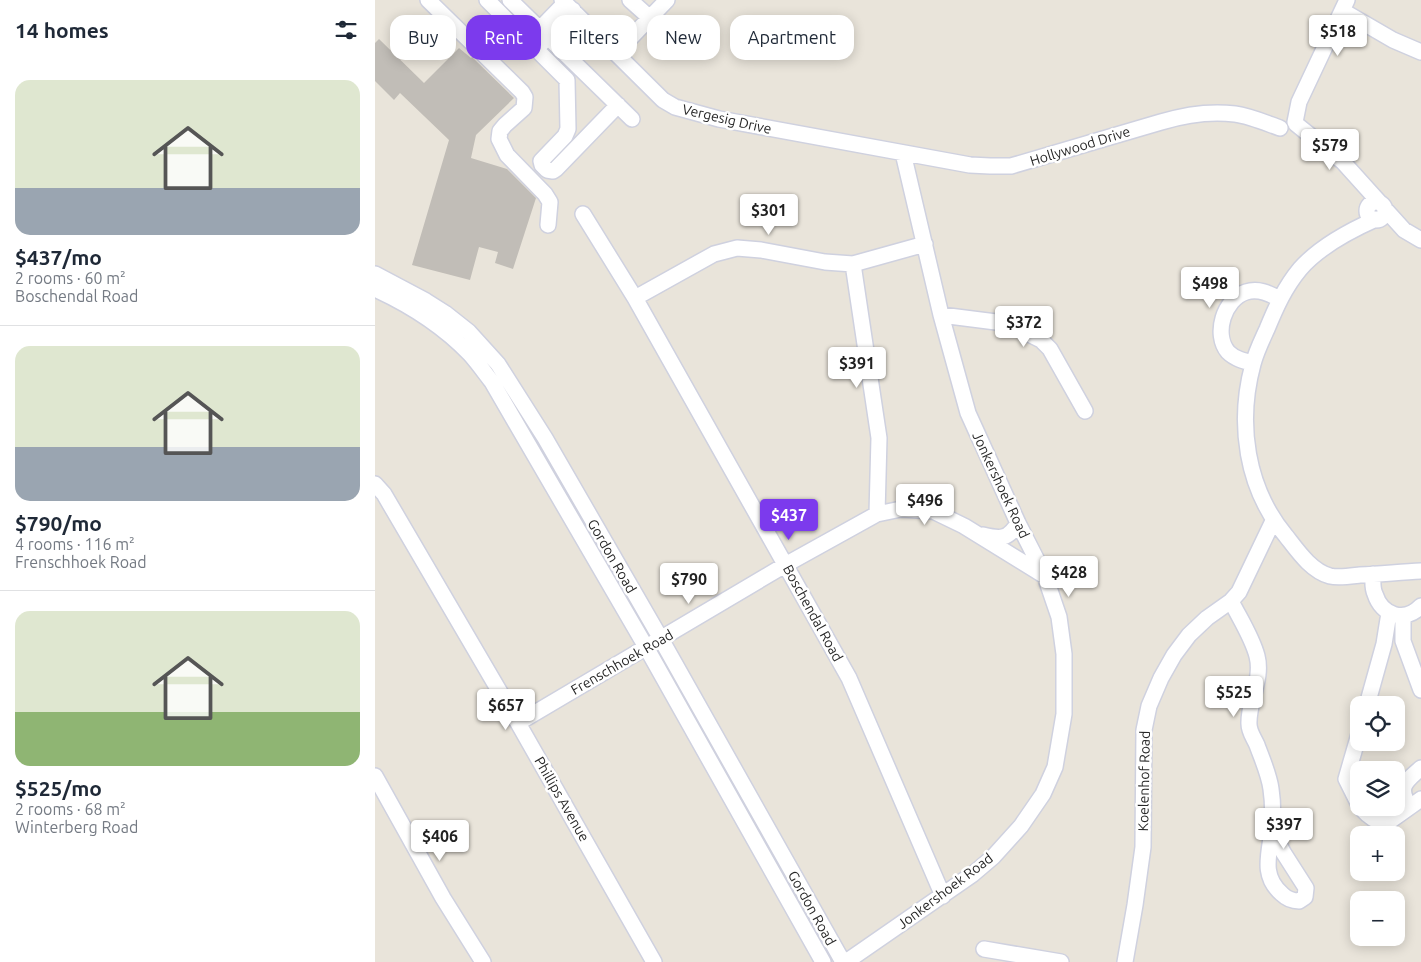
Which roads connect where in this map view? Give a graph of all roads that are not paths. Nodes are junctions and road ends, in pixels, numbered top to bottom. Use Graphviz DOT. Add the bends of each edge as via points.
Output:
graph roads {
  1 [pos="429,0"];
  2 [pos="487,0"];
  3 [pos="510,0"];
  4 [pos="630,0"];
  5 [pos="667,0"];
  6 [pos="567,4"];
  7 [pos="1345,6"];
  8 [pos="502,15"];
  9 [pos="578,15"];
  10 [pos="647,15"];
  11 [pos="653,15"];
  12 [pos="647,21"];
  13 [pos="637,31"];
  14 [pos="544,33"];
  15 [pos="541,36"];
  16 [pos="1421,52"];
  17 [pos="541,53"];
  18 [pos="623,60"];
  19 [pos="618,105"];
  20 [pos="633,119"];
  21 [pos="1289,124"];
  22 [pos="903,153"];
  23 [pos="1376,211"];
  24 [pos="583,214"];
  25 [pos="548,225"];
  26 [pos="1421,240"];
  27 [pos="925,244"];
  28 [pos="853,264"];
  29 [pos="375,274"];
  30 [pos="375,289"];
  31 [pos="635,298"];
  32 [pos="1279,299"];
  33 [pos="941,315"];
  34 [pos="476,350"];
  35 [pos="1253,363"];
  36 [pos="1085,411"];
  37 [pos="375,484"];
  38 [pos="877,514"];
  39 [pos="1273,521"];
  40 [pos="1018,523"];
  41 [pos="974,533"];
  42 [pos="785,565"];
  43 [pos="1421,571"];
  44 [pos="1373,574"];
  45 [pos="1045,576"];
  46 [pos="1231,602"];
  47 [pos="1421,606"];
  48 [pos="1396,614"];
  49 [pos="661,639"];
  50 [pos="646,647"];
  51 [pos="1421,690"];
  52 [pos="1370,696"];
  53 [pos="518,723"];
  54 [pos="1350,765"];
  55 [pos="1421,768"];
  56 [pos="375,776"];
  57 [pos="1350,789"];
  58 [pos="1416,803"];
  59 [pos="1405,811"];
  60 [pos="1369,816"];
  61 [pos="1397,816"];
  62 [pos="1272,830"];
  63 [pos="943,896"];
  64 [pos="984,949"];
  65 [pos="652,961"];
  66 [pos="483,962"];
  67 [pos="823,962"];
  68 [pos="845,962"];
  69 [pos="1061,962"];
  70 [pos="1125,962"];
  1 -- 25 [label="street" via="525,97 524,108 505,124 499,139 507,155 550,202"];
  2 -- 8 [label="street"];
  3 -- 14 [label="street"];
  4 -- 10 [label="street"];
  5 -- 11 [label="street"];
  6 -- 9 [label="street, Vergesig Drive"];
  6 -- 14 [label="street"];
  7 -- 16 [label="street" via="1393,40"];
  7 -- 21 [label="street"];
  12 -- 13 [label="street"];
  14 -- 15 [label="street"];
  14 -- 19 [label="street"];
  17 -- 19 [label="street" via="568,82 568,128 565,136 541,161 547,170 556,169"];
  18 -- 22 [label="street, Vergesig Drive" via="663,100 675,107 719,119"];
  19 -- 20 [label="street"];
  21 -- 22 [label="street, Hollywood Drive" via="1236,114 1213,113 1178,118 1011,166 970,165"];
  21 -- 23 [label="street, Hollywood Drive" via="1343,162"];
  22 -- 27 [label="street, Jonkershoek Road"];
  23 -- 26 [label="street, Hollywood Drive"];
  23 -- 32 [label="street" via="1358,227 1319,251 1300,269"];
  24 -- 31 [label="street, Boschendal Road"];
  27 -- 28 [label="street"];
  27 -- 33 [label="street, Jonkershoek Road"];
  28 -- 31 [label="street" via="737,248 714,254"];
  28 -- 38 [label="street" via="879,438"];
  29 -- 34 [label="street, Gordon Road" via="445,313 469,332"];
  30 -- 34 [label="street, Gordon Road" via="418,312"];
  31 -- 42 [label="street, Boschendal Road"];
  32 -- 35 [label="street"];
  32 -- 35 [label="street" via="1265,292 1245,292 1234,299 1224,314 1223,343 1228,352"];
  33 -- 36 [label="street" via="996,322 1041,340 1050,349"];
  33 -- 40 [label="street, Jonkershoek Road" via="968,413"];
  34 -- 49 [label="street, Gordon Road" via="499,364"];
  34 -- 50 [label="street, Gordon Road"];
  35 -- 39 [label="street" via="1247,399 1247,447 1252,474"];
  37 -- 53 [label="street, Phillips Avenue" via="384,494"];
  38 -- 41 [label="street, Frenschhoek Road" via="901,509 933,511"];
  38 -- 42 [label="street, Frenschhoek Road"];
  39 -- 44 [label="street" via="1321,572 1331,576"];
  39 -- 46 [label="street, Koelenhof Road"];
  40 -- 41 [label="street" via="1011,533 999,538"];
  40 -- 45 [label="street, Jonkershoek Road"];
  41 -- 45 [label="street, Frenschhoek Road"];
  42 -- 49 [label="street, Frenschhoek Road"];
  42 -- 63 [label="street, Boschendal Road" via="849,678"];
  43 -- 44 [label="street"];
  44 -- 48 [label="street" via="1374,593 1383,608"];
  45 -- 63 [label="street, Jonkershoek Road" via="1059,617 1064,654 1064,714 1055,767 1043,794 1021,826 993,857"];
  46 -- 62 [label="street" via="1246,628 1259,667 1249,726 1269,779"];
  46 -- 70 [label="street, Koelenhof Road" via="1189,635 1161,678 1149,706 1145,730 1143,847"];
  47 -- 48 [label="street" via="1411,614"];
  48 -- 51 [label="street"];
  48 -- 52 [label="street"];
  49 -- 50 [label="street, Frenschhoek Road"];
  49 -- 68 [label="street, Gordon Road"];
  50 -- 53 [label="street, Frenschhoek Road"];
  50 -- 67 [label="street, Gordon Road"];
  53 -- 65 [label="street, Phillips Avenue"];
  54 -- 57 [label="street" via="1346,779"];
  55 -- 58 [label="street" via="1402,790 1405,799"];
  56 -- 66 [label="street"];
  58 -- 59 [label="street"];
  60 -- 61 [label="street" via="1386,824"];
  63 -- 68 [label="street, Jonkershoek Road"];
  64 -- 69 [label="street"];
}
